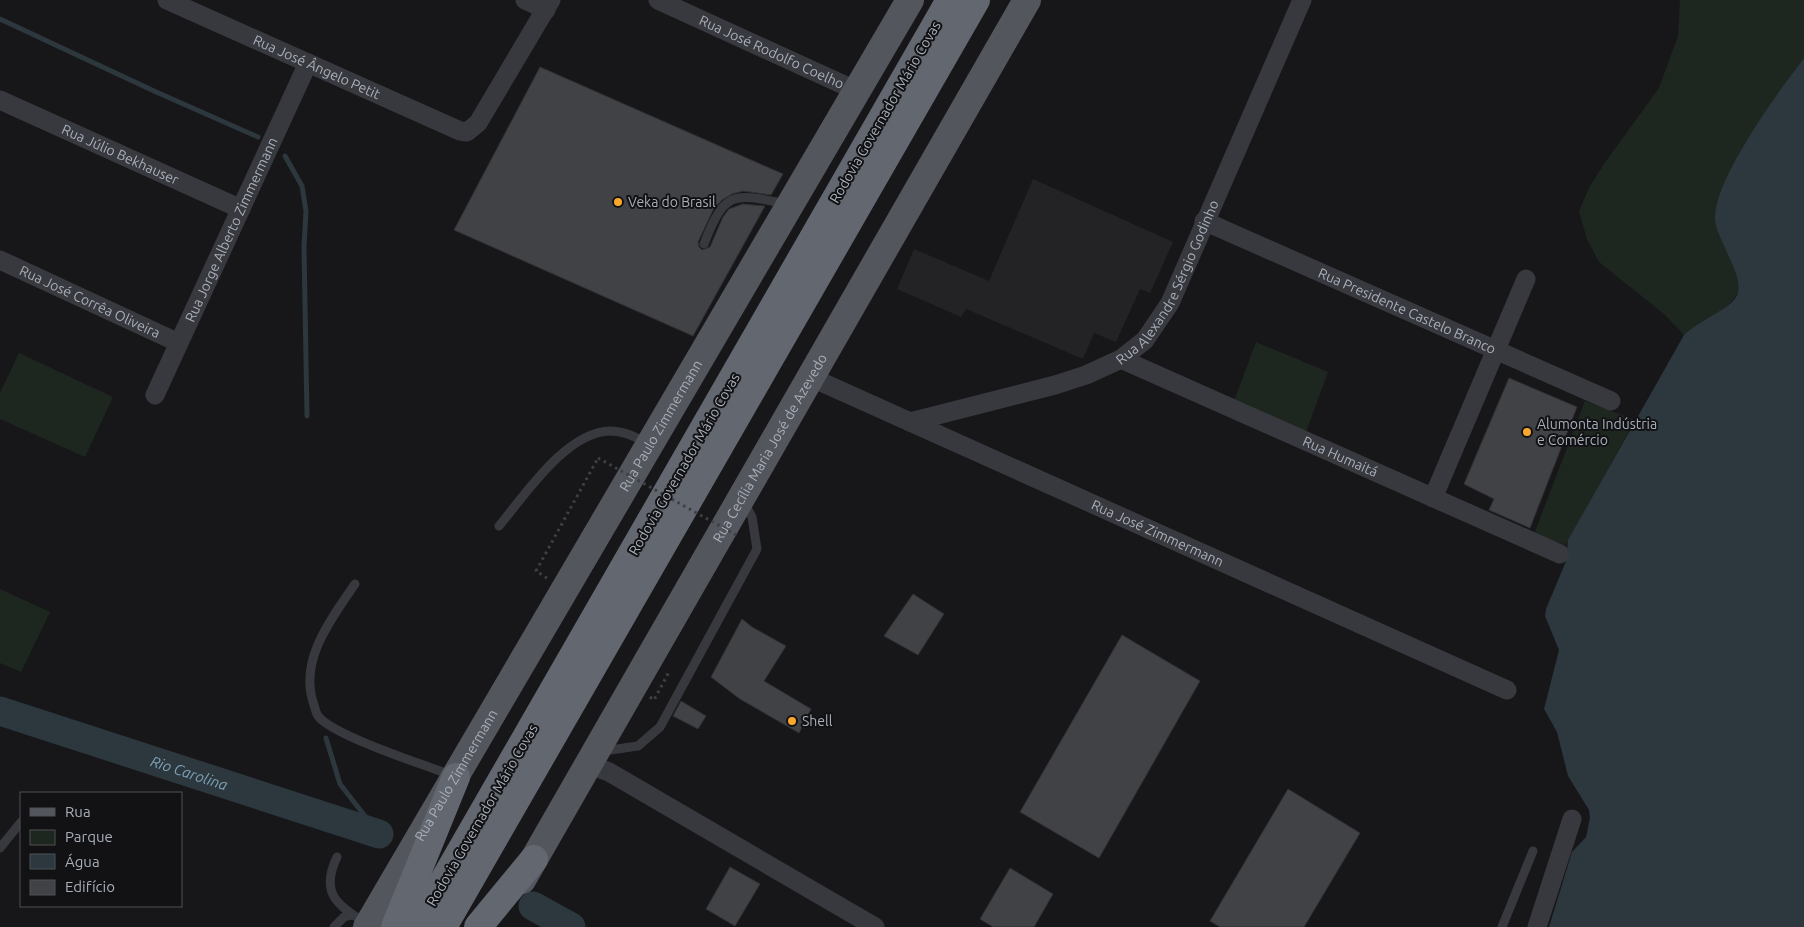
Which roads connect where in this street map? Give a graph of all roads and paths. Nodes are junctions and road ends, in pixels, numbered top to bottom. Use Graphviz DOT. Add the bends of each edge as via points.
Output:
graph roads {
  1 [pos="167,0"];
  2 [pos="524,0"];
  3 [pos="658,0"];
  4 [pos="910,0"];
  5 [pos="950,0"];
  6 [pos="976,0"];
  7 [pos="1027,0"];
  8 [pos="1302,0"];
  9 [pos="549,5"];
  10 [pos="308,63"];
  11 [pos="858,91"];
  12 [pos="0,100"];
  13 [pos="789,205"];
  14 [pos="241,210"];
  15 [pos="1204,221"];
  16 [pos="704,244"];
  17 [pos="0,260"];
  18 [pos="1526,279"];
  19 [pos="179,343"];
  20 [pos="1496,350"];
  21 [pos="1121,359"];
  22 [pos="810,377"];
  23 [pos="155,395"];
  24 [pos="1612,401"];
  25 [pos="910,422"];
  26 [pos="649,444"];
  27 [pos="741,497"];
  28 [pos="1433,498"];
  29 [pos="499,526"];
  30 [pos="738,536"];
  31 [pos="1560,554"];
  32 [pos="551,580"];
  33 [pos="355,584"];
  34 [pos="1507,690"];
  35 [pos="592,758"];
  36 [pos="456,777"];
  37 [pos="1572,819"];
  38 [pos="20,823"];
  39 [pos="0,848"];
  40 [pos="1533,851"];
  41 [pos="337,857"];
  42 [pos="534,859"];
  43 [pos="362,922"];
  44 [pos="334,927"];
  45 [pos="395,927"];
  46 [pos="417,927"];
  47 [pos="443,927"];
  48 [pos="478,927"];
  49 [pos="495,927"];
  50 [pos="875,927"];
  51 [pos="1502,927"];
  52 [pos="1537,927"];
  1 -- 10 [label="street, Rua José Ângelo Petit"];
  2 -- 9 [label="street"];
  3 -- 11 [label="street, Rua José Rodolfo Coelho"];
  4 -- 11 [label="main road, Rua Paulo Zimmermann"];
  5 -- 46 [label="highway, Rodovia Governador Mário Covas"];
  6 -- 47 [label="highway, Rodovia Governador Mário Covas"];
  7 -- 22 [label="main road, Rua Cecília Maria José de Azevedo"];
  8 -- 15 [label="street, Rua Alexandre Sérgio Godinho"];
  9 -- 10 [label="street, Rua José Ângelo Petit" via="478,123 467,132"];
  10 -- 14 [label="street, Rua Jorge Alberto Zimmermann"];
  11 -- 13 [label="main road, Rua Paulo Zimmermann"];
  12 -- 14 [label="street, Rua Júlio Bekhauser"];
  13 -- 16 [label="lane" via="739,197 728,201 715,217"];
  13 -- 26 [label="main road, Rua Paulo Zimmermann"];
  14 -- 19 [label="street, Rua Jorge Alberto Zimmermann"];
  15 -- 20 [label="street, Rua Presidente Castelo Branco"];
  15 -- 21 [label="street, Rua Alexandre Sérgio Godinho" via="1163,315 1145,340"];
  17 -- 19 [label="street, Rua José Corrêa Oliveira"];
  18 -- 20 [label="street"];
  19 -- 23 [label="street, Rua Jorge Alberto Zimmermann"];
  20 -- 24 [label="street, Rua Presidente Castelo Branco"];
  20 -- 28 [label="street"];
  21 -- 25 [label="street, Rua Alexandre Sérgio Godinho" via="1071,380"];
  21 -- 28 [label="street, Rua Humaitá"];
  22 -- 25 [label="street, Rua José Zimmermann"];
  22 -- 27 [label="main road, Rua Cecília Maria José de Azevedo"];
  25 -- 34 [label="street, Rua José Zimmermann"];
  26 -- 29 [label="lane" via="626,433 611,431 595,433 577,442 551,464"];
  26 -- 36 [label="main road, Rua Paulo Zimmermann"];
  27 -- 35 [label="main road, Rua Cecília Maria José de Azevedo"];
  27 -- 35 [label="lane" via="752,517 758,549 660,727 638,746"];
  28 -- 31 [label="street, Rua Humaitá"];
  30 -- 32 [label="path, bridge" via="598,458 536,571"];
  33 -- 36 [label="lane" via="332,617 312,656 308,690 318,716 340,733"];
  35 -- 42 [label="main road, Rua Cecília Maria José de Azevedo"];
  35 -- 50 [label="street" via="609,772"];
  36 -- 43 [label="main road, Rua Paulo Zimmermann" via="412,850"];
  36 -- 45 [label="highway"];
  37 -- 52 [label="street"];
  38 -- 39 [label="lane"];
  40 -- 51 [label="lane"];
  41 -- 43 [label="lane" via="328,884 333,896"];
  42 -- 48 [label="highway"];
  42 -- 49 [label="main road, Rua Cecília Maria José de Azevedo"];
  43 -- 44 [label="lane" via="344,917"];
}
